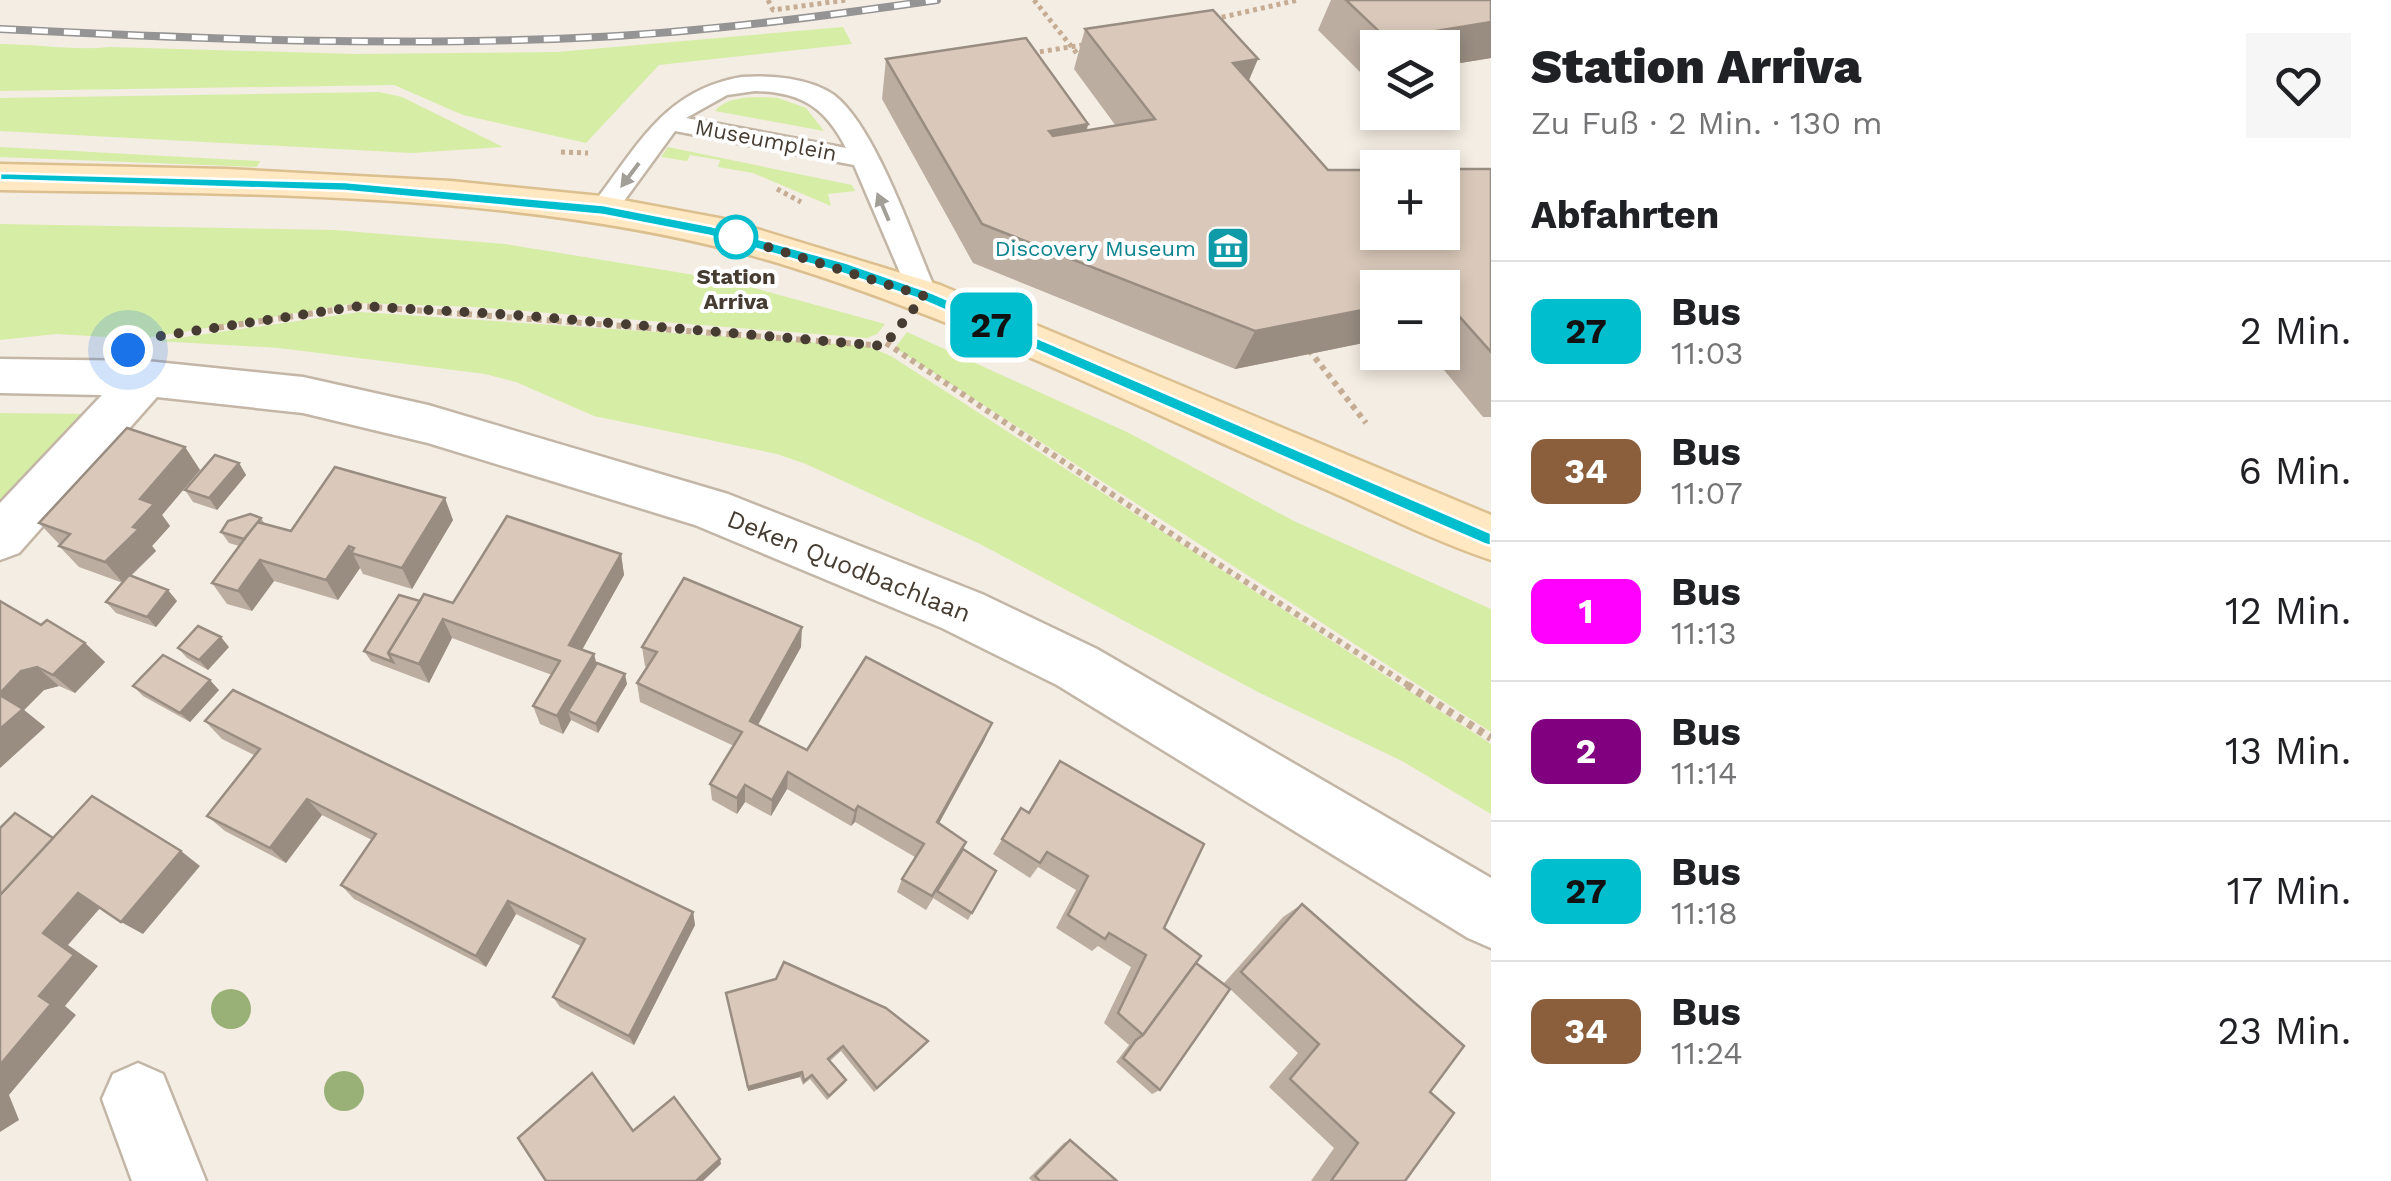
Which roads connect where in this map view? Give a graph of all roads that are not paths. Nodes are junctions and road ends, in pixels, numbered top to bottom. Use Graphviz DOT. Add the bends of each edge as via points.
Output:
graph roads {
  1 [pos="669,122"];
  2 [pos="863,159"];
  3 [pos="0,177"];
  4 [pos="603,210"];
  5 [pos="924,296"];
  6 [pos="0,376"];
  7 [pos="146,378"];
  8 [pos="0,538"];
  9 [pos="1491,538"];
  10 [pos="1491,915"];
  11 [pos="138,1098"];
  12 [pos="168,1181"];
  1 -- 2 [label="lane, Museumplein"];
  1 -- 2 [label="lane, Museumplein" via="704,94 754,83 804,90 837,111"];
  1 -- 4 [label="lane, Museumplein, one-way"];
  5 -- 2 [label="lane, Museumplein, one-way"];
  3 -- 4 [label="main road" via="345,186"];
  4 -- 5 [label="main road" via="770,246"];
  5 -- 9 [label="main road"];
  6 -- 7 [label="street, Deken Quodbachlaan"];
  7 -- 8 [label="street"];
  7 -- 10 [label="street, Deken Quodbachlaan" via="303,395 428,424 790,539 1077,667"];
  11 -- 12 [label="street"];
}
